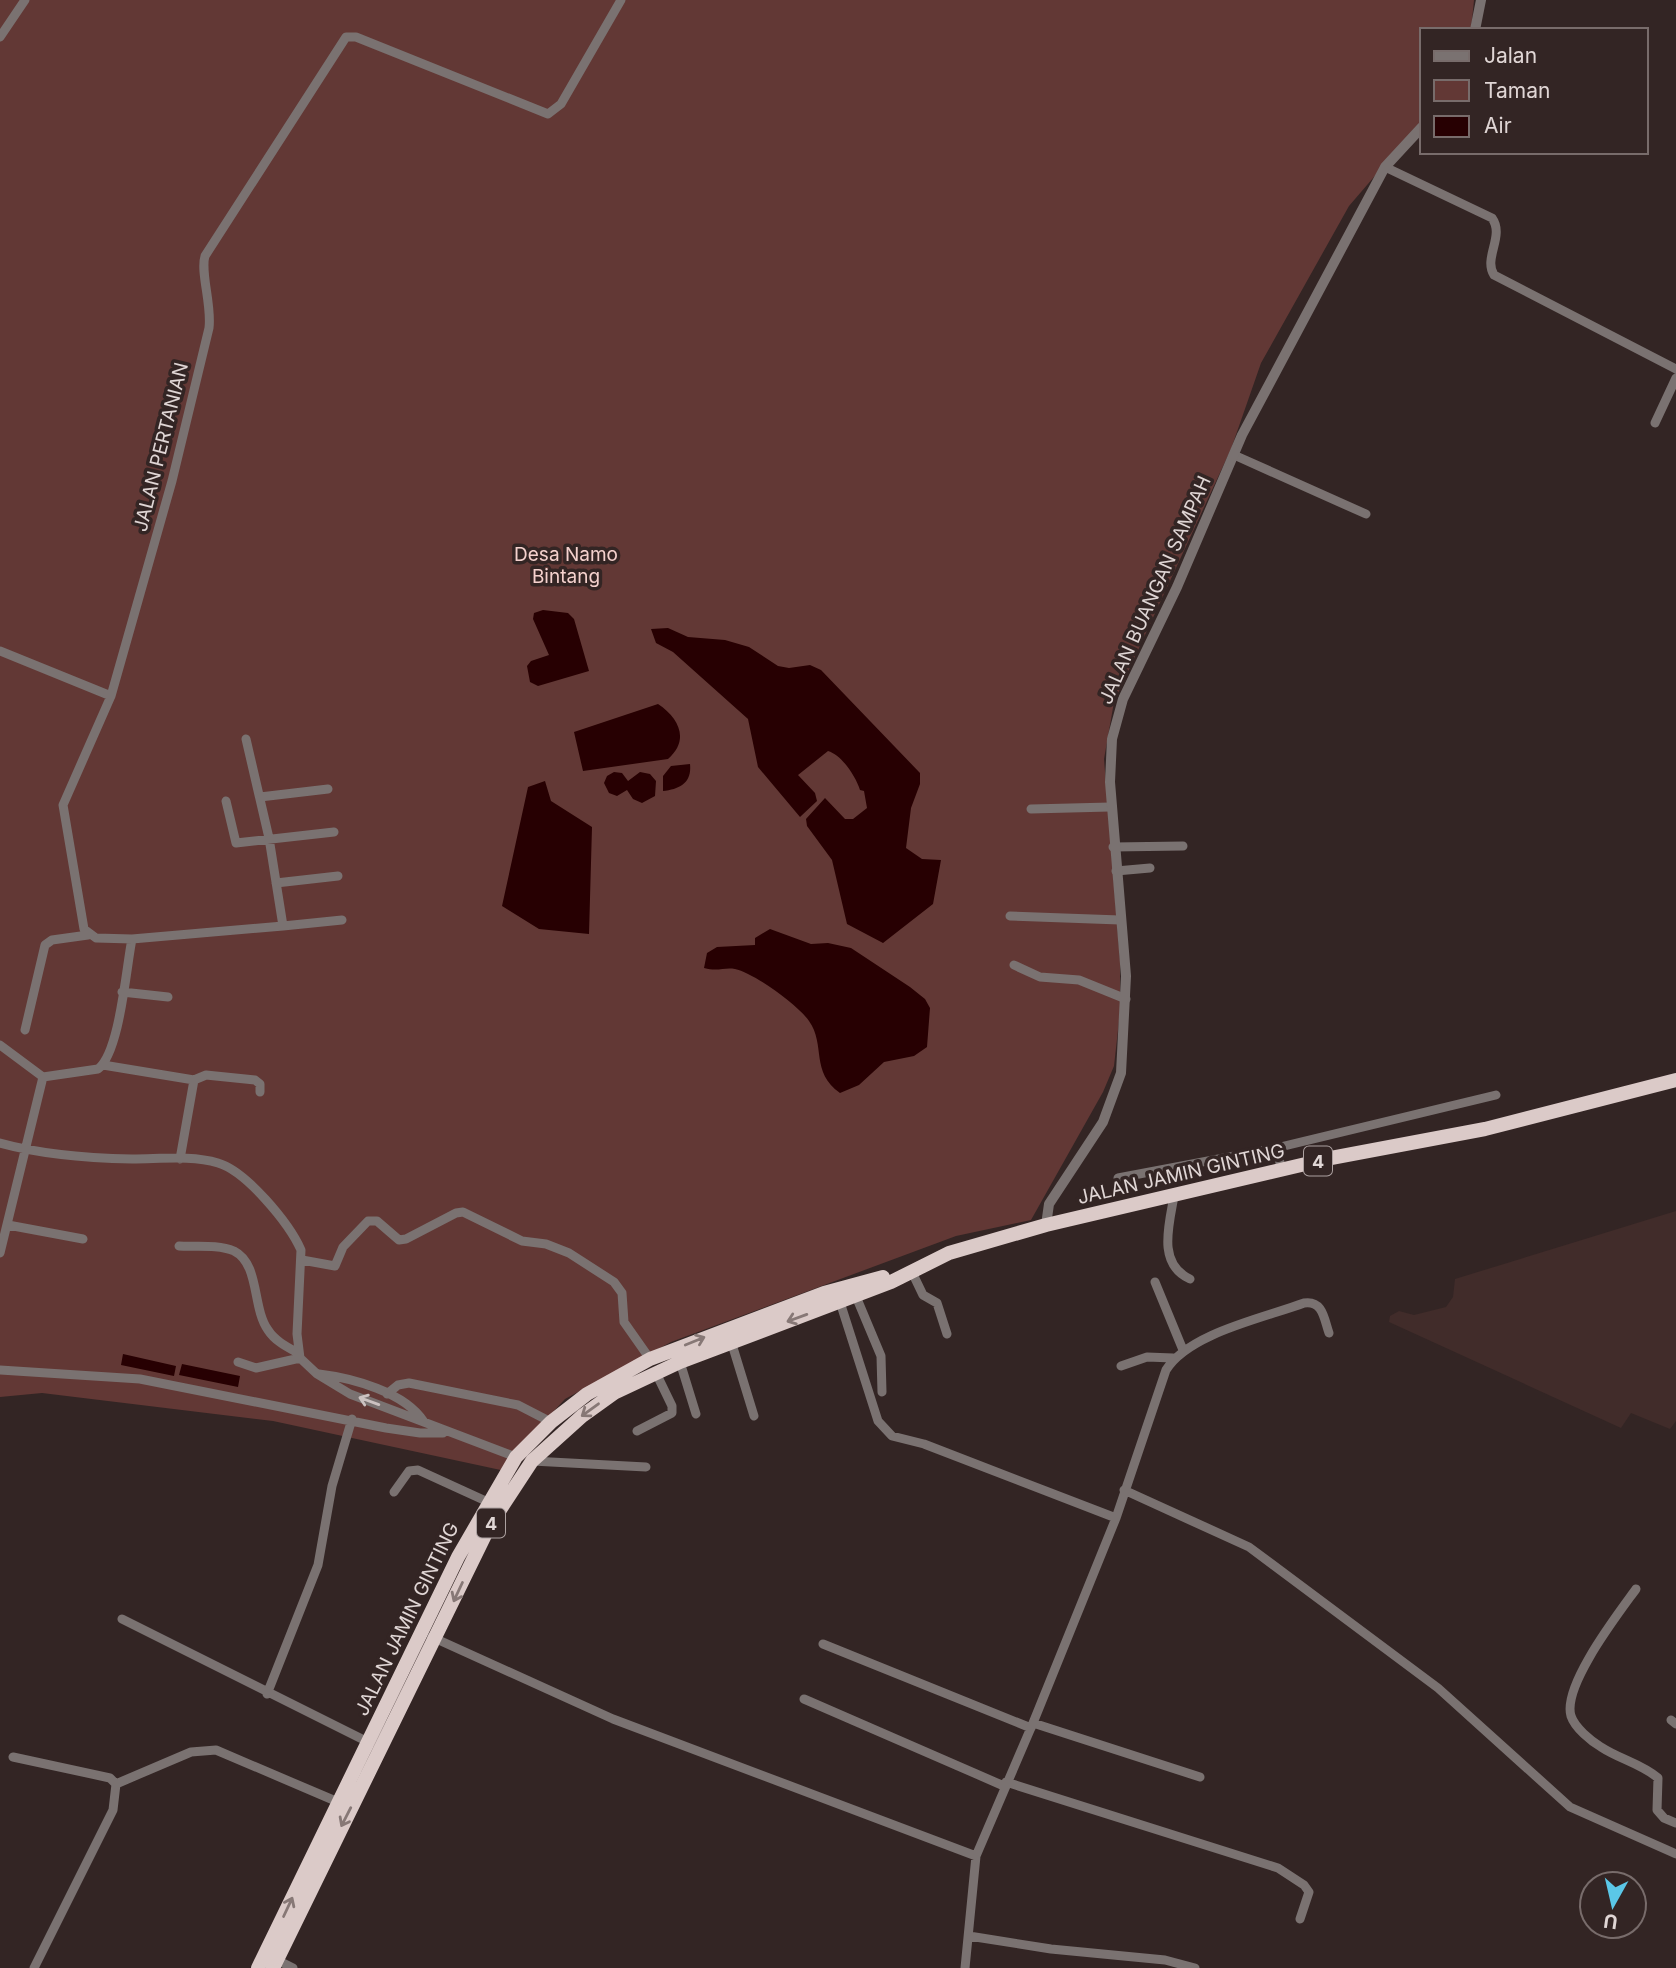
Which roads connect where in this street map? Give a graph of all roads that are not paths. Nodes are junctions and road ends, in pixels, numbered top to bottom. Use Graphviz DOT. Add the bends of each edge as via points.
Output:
graph roads {
  1 [pos="25,0"];
  2 [pos="621,0"];
  3 [pos="1481,0"];
  4 [pos="1475,28"];
  5 [pos="0,37"];
  6 [pos="1420,129"];
  7 [pos="1385,167"];
  8 [pos="1676,369"];
  9 [pos="1676,378"];
  10 [pos="1655,423"];
  11 [pos="1234,455"];
  12 [pos="1366,514"];
  13 [pos="0,651"];
  14 [pos="111,696"];
  15 [pos="246,739"];
  16 [pos="328,789"];
  17 [pos="260,797"];
  18 [pos="226,802"];
  19 [pos="1110,807"];
  20 [pos="1031,809"];
  21 [pos="334,832"];
  22 [pos="269,838"];
  23 [pos="1183,846"];
  24 [pos="1113,847"];
  25 [pos="1150,868"];
  26 [pos="1116,871"];
  27 [pos="338,876"];
  28 [pos="276,883"];
  29 [pos="1010,916"];
  30 [pos="342,920"];
  31 [pos="1121,920"];
  32 [pos="284,926"];
  33 [pos="88,934"];
  34 [pos="132,939"];
  35 [pos="1014,965"];
  36 [pos="122,992"];
  37 [pos="168,997"];
  38 [pos="1126,999"];
  39 [pos="25,1030"];
  40 [pos="0,1045"];
  41 [pos="103,1065"];
  42 [pos="43,1077"];
  43 [pos="194,1080"];
  44 [pos="1676,1080"];
  45 [pos="260,1092"];
  46 [pos="1496,1095"];
  47 [pos="0,1143"];
  48 [pos="1276,1148"];
  49 [pos="25,1150"];
  50 [pos="180,1159"];
  51 [pos="1282,1170"];
  52 [pos="1118,1178"];
  53 [pos="1174,1196"];
  54 [pos="8,1225"];
  55 [pos="1046,1225"];
  56 [pos="83,1239"];
  57 [pos="179,1246"];
  58 [pos="0,1253"];
  59 [pos="302,1259"];
  60 [pos="908,1272"];
  61 [pos="1190,1279"];
  62 [pos="1155,1282"];
  63 [pos="854,1291"];
  64 [pos="840,1303"];
  65 [pos="1329,1333"];
  66 [pos="947,1334"];
  67 [pos="731,1341"];
  68 [pos="1183,1350"];
  69 [pos="299,1356"];
  70 [pos="1173,1358"];
  71 [pos="238,1362"];
  72 [pos="680,1362"];
  73 [pos="653,1366"];
  74 [pos="1121,1366"];
  75 [pos="0,1368"];
  76 [pos="317,1374"];
  77 [pos="882,1392"];
  78 [pos="387,1394"];
  79 [pos="696,1414"];
  80 [pos="754,1416"];
  81 [pos="352,1419"];
  82 [pos="424,1422"];
  83 [pos="551,1422"];
  84 [pos="637,1431"];
  85 [pos="448,1433"];
  86 [pos="516,1457"];
  87 [pos="532,1461"];
  88 [pos="646,1466"];
  89 [pos="1124,1490"];
  90 [pos="394,1493"];
  91 [pos="488,1502"];
  92 [pos="1116,1518"];
  93 [pos="1636,1589"];
  94 [pos="122,1619"];
  95 [pos="421,1630"];
  96 [pos="435,1640"];
  97 [pos="822,1644"];
  98 [pos="267,1694"];
  99 [pos="804,1699"];
  100 [pos="1032,1726"];
  101 [pos="368,1742"];
  102 [pos="13,1757"];
  103 [pos="1200,1777"];
  104 [pos="116,1784"];
  105 [pos="1005,1784"];
  106 [pos="338,1802"];
  107 [pos="1676,1823"];
  108 [pos="1676,1854"];
  109 [pos="976,1856"];
  110 [pos="1300,1919"];
  111 [pos="969,1936"];
  112 [pos="275,1964"];
  113 [pos="34,1968"];
  114 [pos="258,1968"];
  115 [pos="293,1968"];
  116 [pos="965,1968"];
  117 [pos="1195,1968"];
  1 -- 5 [label="street"];
  2 -- 14 [label="street, JALAN PERTANIAN" via="561,104 548,114 356,37 342,39 204,260 211,306 209,328 172,481"];
  3 -- 4 [label="street"];
  6 -- 7 [label="street, JALAN BUANGAN SAMPAH"];
  7 -- 8 [label="street" via="1492,218 1497,229 1494,275"];
  7 -- 11 [label="street, JALAN BUANGAN SAMPAH"];
  9 -- 10 [label="street"];
  11 -- 12 [label="street"];
  11 -- 19 [label="street, JALAN BUANGAN SAMPAH" via="1178,587 1123,699 1112,740"];
  13 -- 14 [label="street"];
  14 -- 33 [label="street, JALAN PERTANIAN" via="63,805 80,916"];
  15 -- 17 [label="street"];
  16 -- 17 [label="street"];
  17 -- 22 [label="street"];
  18 -- 22 [label="street" via="235,843"];
  19 -- 20 [label="street"];
  19 -- 24 [label="street, JALAN BUANGAN SAMPAH"];
  21 -- 22 [label="street"];
  22 -- 28 [label="street"];
  23 -- 24 [label="street"];
  24 -- 26 [label="street, JALAN BUANGAN SAMPAH"];
  25 -- 26 [label="street"];
  26 -- 31 [label="street, JALAN BUANGAN SAMPAH"];
  27 -- 28 [label="street"];
  28 -- 32 [label="street"];
  29 -- 31 [label="street"];
  30 -- 32 [label="street"];
  31 -- 38 [label="street, JALAN BUANGAN SAMPAH"];
  32 -- 34 [label="street"];
  33 -- 34 [label="street"];
  33 -- 39 [label="street" via="45,945"];
  34 -- 36 [label="street"];
  35 -- 38 [label="street" via="1040,976 1079,980"];
  36 -- 37 [label="street"];
  36 -- 41 [label="street"];
  38 -- 55 [label="street, JALAN BUANGAN SAMPAH" via="1121,1073 1112,1104 1049,1204"];
  40 -- 42 [label="street"];
  41 -- 42 [label="street" via="91,1072"];
  41 -- 43 [label="street"];
  42 -- 49 [label="street"];
  43 -- 45 [label="street" via="211,1075 257,1080"];
  43 -- 50 [label="street"];
  44 -- 51 [label="highway, JALAN JAMIN GINTING / 4" via="1485,1129"];
  46 -- 48 [label="street"];
  47 -- 49 [label="street"];
  48 -- 51 [label="street"];
  48 -- 52 [label="street"];
  49 -- 50 [label="street" via="99,1158"];
  49 -- 54 [label="street"];
  50 -- 59 [label="street" via="233,1169 253,1186 297,1242"];
  51 -- 53 [label="highway, JALAN JAMIN GINTING / 4"];
  53 -- 55 [label="highway, JALAN JAMIN GINTING / 4"];
  53 -- 61 [label="street" via="1169,1258 1178,1274"];
  54 -- 56 [label="street"];
  54 -- 58 [label="street"];
  55 -- 60 [label="highway, JALAN JAMIN GINTING / 4" via="949,1253"];
  57 -- 69 [label="street" via="218,1247 239,1255 251,1275 267,1330"];
  59 -- 69 [label="street"];
  59 -- 73 [label="street" via="335,1266 343,1247 368,1221 377,1222 398,1240 463,1212 522,1241 569,1253 614,1282 622,1293 624,1322"];
  60 -- 63 [label="highway, JALAN JAMIN GINTING / 4"];
  60 -- 66 [label="street" via="923,1295 937,1303"];
  62 -- 68 [label="street"];
  63 -- 64 [label="highway, JALAN JAMIN GINTING / 4"];
  73 -- 63 [label="highway, JALAN JAMIN GINTING / 4, one-way" via="762,1315"];
  63 -- 77 [label="street" via="881,1356"];
  64 -- 67 [label="highway, JALAN JAMIN GINTING / 4, one-way"];
  64 -- 92 [label="street" via="878,1421 887,1434"];
  65 -- 68 [label="street" via="1320,1306 1310,1302"];
  67 -- 72 [label="highway, JALAN JAMIN GINTING / 4"];
  67 -- 80 [label="street"];
  68 -- 70 [label="street"];
  69 -- 71 [label="street" via="256,1367"];
  69 -- 76 [label="street"];
  70 -- 74 [label="street" via="1147,1357"];
  70 -- 89 [label="street"];
  72 -- 73 [label="highway, JALAN JAMIN GINTING / 4"];
  72 -- 79 [label="street"];
  73 -- 83 [label="highway, JALAN JAMIN GINTING / 4" via="597,1388"];
  73 -- 84 [label="street" via="672,1413"];
  73 -- 87 [label="highway, JALAN JAMIN GINTING / 4, one-way" via="590,1410"];
  75 -- 81 [label="street" via="140,1379"];
  76 -- 78 [label="street"];
  82 -- 76 [label="street, one-way" via="351,1394"];
  78 -- 82 [label="street" via="409,1403"];
  78 -- 83 [label="street" via="409,1383 518,1405"];
  81 -- 85 [label="street" via="420,1433"];
  81 -- 98 [label="street" via="332,1486 318,1565"];
  82 -- 85 [label="street"];
  83 -- 86 [label="highway, JALAN JAMIN GINTING / 4"];
  85 -- 86 [label="street"];
  86 -- 91 [label="highway, JALAN JAMIN GINTING / 4"];
  87 -- 88 [label="street"];
  87 -- 96 [label="highway, JALAN JAMIN GINTING / 4, one-way" via="490,1525"];
  89 -- 92 [label="street"];
  89 -- 108 [label="street" via="1249,1547 1438,1688 1570,1807"];
  90 -- 91 [label="street" via="409,1471 418,1470"];
  91 -- 95 [label="highway, JALAN JAMIN GINTING / 4"];
  92 -- 100 [label="street"];
  93 -- 107 [label="street" via="1601,1635 1573,1692 1571,1715 1577,1727 1600,1747 1658,1778 1657,1810"];
  94 -- 98 [label="street"];
  95 -- 96 [label="street"];
  95 -- 101 [label="highway, JALAN JAMIN GINTING / 4"];
  96 -- 109 [label="street" via="613,1719"];
  96 -- 112 [label="highway, JALAN JAMIN GINTING / 4, one-way"];
  97 -- 100 [label="street"];
  98 -- 101 [label="street"];
  99 -- 105 [label="street"];
  100 -- 103 [label="street"];
  100 -- 105 [label="street"];
  101 -- 106 [label="highway, JALAN JAMIN GINTING / 4"];
  102 -- 104 [label="street" via="110,1778"];
  104 -- 106 [label="street" via="191,1752 216,1750"];
  104 -- 113 [label="street" via="113,1810"];
  105 -- 109 [label="street"];
  105 -- 110 [label="street" via="1278,1868 1309,1892"];
  114 -- 106 [label="highway, JALAN JAMIN GINTING / 4, one-way"];
  109 -- 111 [label="street"];
  111 -- 116 [label="street"];
  111 -- 117 [label="street" via="1051,1950 1165,1960"];
  112 -- 115 [label="street"];
}
